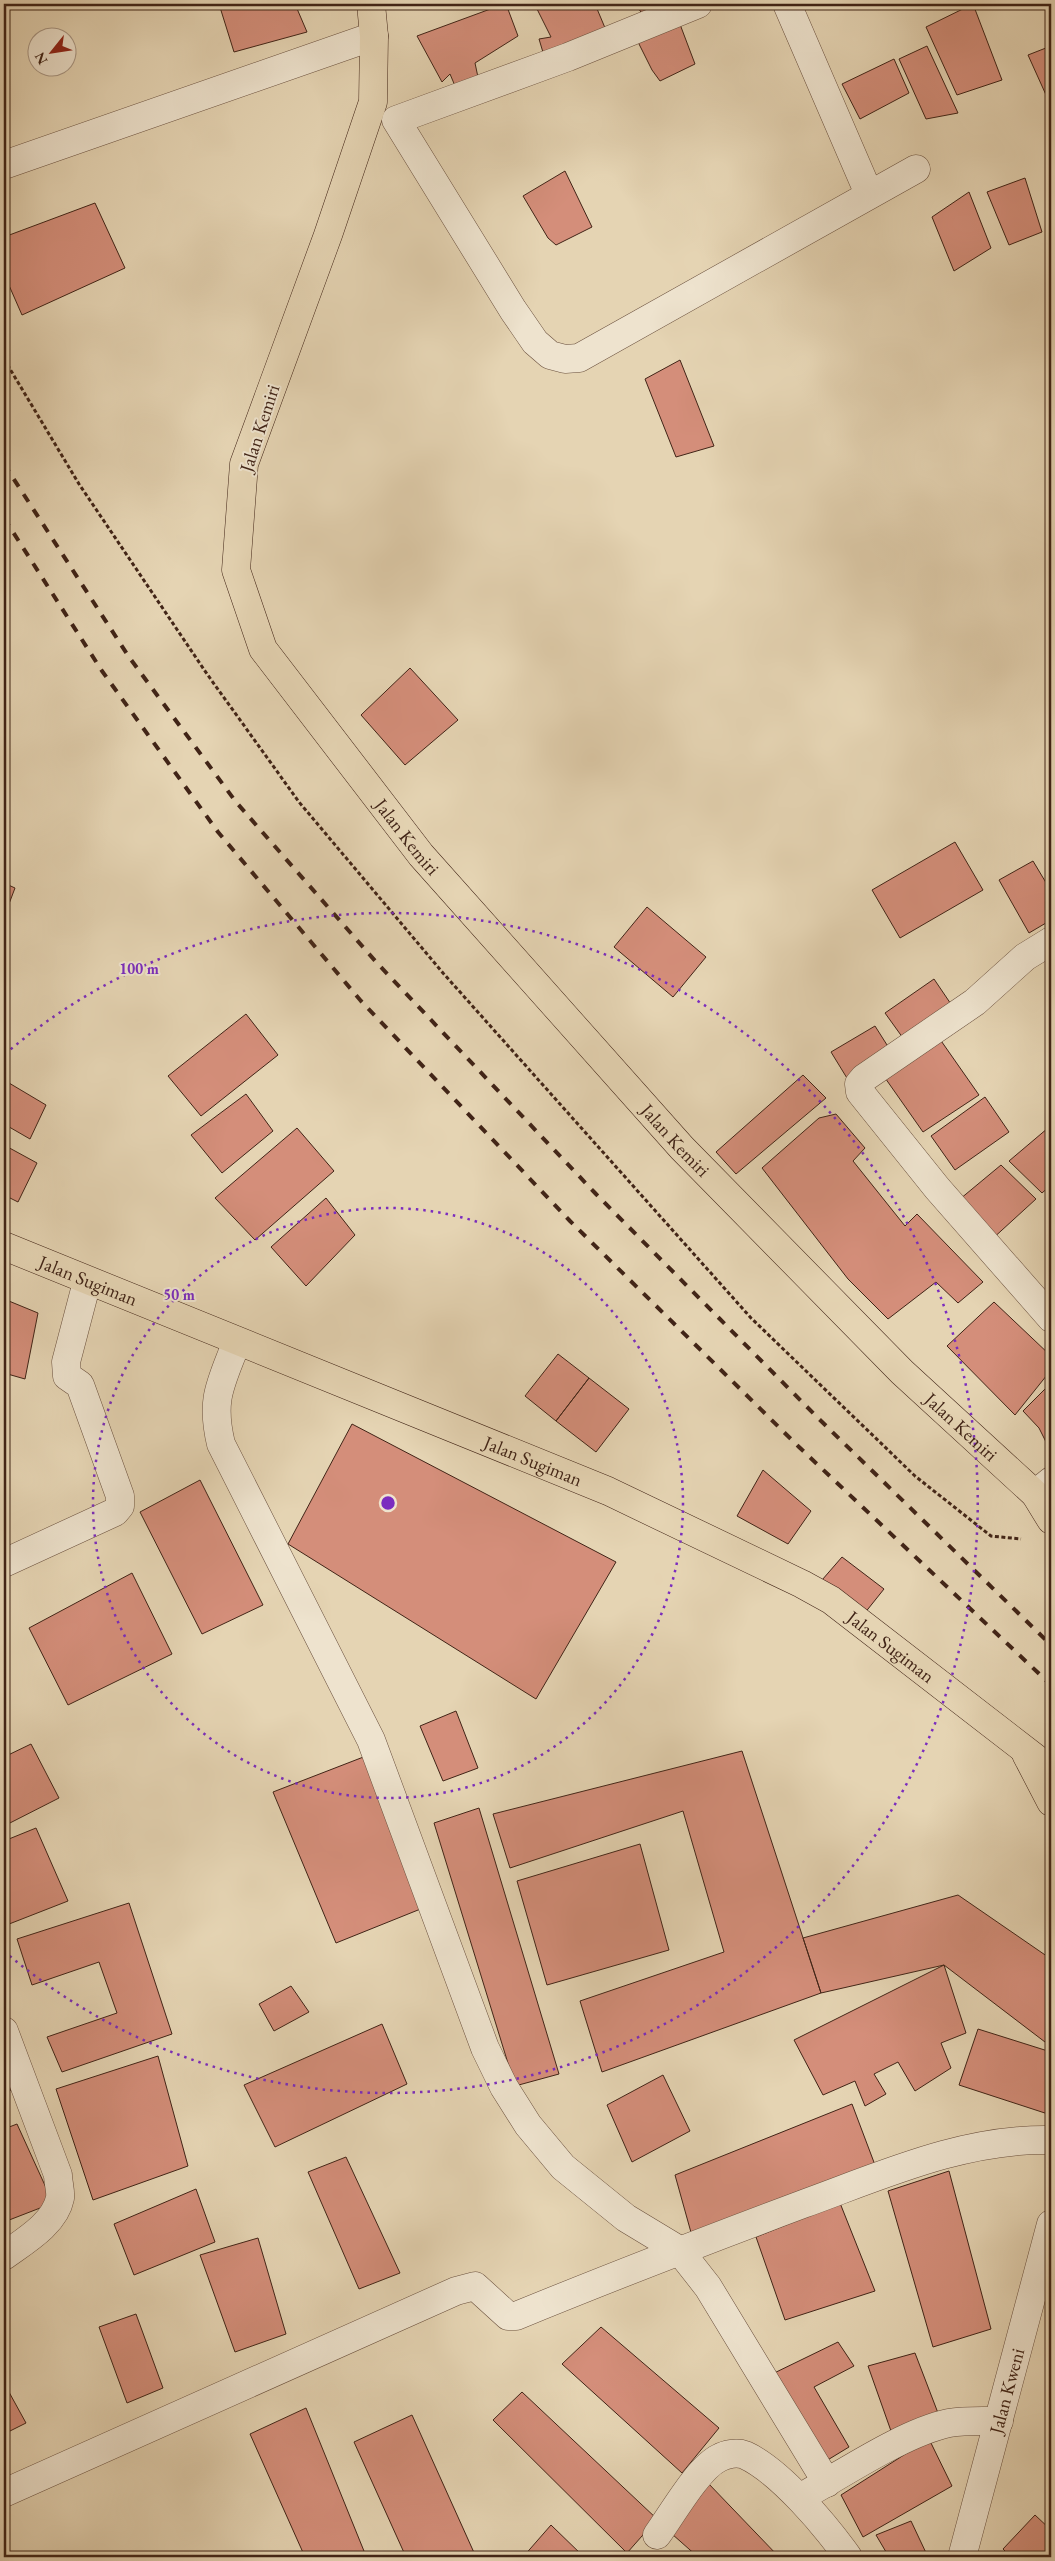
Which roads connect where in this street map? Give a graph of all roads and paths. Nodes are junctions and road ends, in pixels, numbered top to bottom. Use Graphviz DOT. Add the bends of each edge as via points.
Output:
graph roads {
  1 [pos="371,4"];
  2 [pos="698,4"];
  3 [pos="787,4"];
  4 [pos="374,36"];
  5 [pos="4,165"];
  6 [pos="916,169"];
  7 [pos="869,194"];
  8 [pos="4,358"];
  9 [pos="1051,941"];
  10 [pos="4,1246"];
  11 [pos="87,1282"];
  12 [pos="1051,1318"];
  13 [pos="237,1341"];
  14 [pos="1043,1488"];
  15 [pos="1051,1520"];
  16 [pos="1026,1540"];
  17 [pos="4,1563"];
  18 [pos="1023,1749"];
  19 [pos="1051,1770"];
  20 [pos="1051,1802"];
  21 [pos="4,2031"];
  22 [pos="1051,2140"];
  23 [pos="1051,2224"];
  24 [pos="679,2250"];
  25 [pos="4,2256"];
  26 [pos="999,2421"];
  27 [pos="827,2483"];
  28 [pos="4,2494"];
  29 [pos="798,2499"];
  30 [pos="656,2535"];
  31 [pos="848,2557"];
  32 [pos="962,2557"];
  1 -- 4 [label="main road, Jalan Kemiri"];
  2 -- 7 [label="street" via="568,57 396,120 535,342 550,355 579,358"];
  3 -- 7 [label="street"];
  4 -- 5 [label="street"];
  4 -- 14 [label="main road, Jalan Kemiri" via="373,102 244,464 236,570 263,649 421,855 682,1148 902,1372"];
  6 -- 7 [label="street"];
  8 -- 16 [label="path" via="79,484 299,802 443,973 751,1318 915,1476 991,1536"];
  9 -- 12 [label="street" via="975,1002 859,1084 860,1092 937,1188"];
  10 -- 11 [label="main road, Jalan Sugiman"];
  11 -- 13 [label="main road, Jalan Sugiman"];
  11 -- 17 [label="street" via="66,1362 67,1371 80,1385 120,1496 120,1506 115,1512"];
  13 -- 18 [label="main road, Jalan Sugiman" via="608,1491 802,1584 831,1600"];
  13 -- 24 [label="street" via="216,1396 215,1419 221,1444 371,1740 484,2048 528,2126 563,2167 626,2218"];
  14 -- 15 [label="main road, Jalan Kemiri"];
  18 -- 19 [label="main road, Jalan Sugiman"];
  18 -- 20 [label="main road"];
  21 -- 25 [label="street" via="58,2175 60,2198 51,2216 31,2237"];
  22 -- 24 [label="street" via="1026,2139 978,2146 902,2168"];
  23 -- 26 [label="street, Jalan Kweni"];
  24 -- 27 [label="street" via="708,2287"];
  24 -- 28 [label="street" via="516,2316 508,2316 475,2286 456,2291"];
  26 -- 27 [label="street" via="964,2420 946,2424 905,2440"];
  26 -- 32 [label="street, Jalan Kweni"];
  27 -- 29 [label="street"];
  29 -- 30 [label="street" via="764,2469 744,2455 733,2453 718,2458 702,2471"];
  29 -- 31 [label="street"];
}
